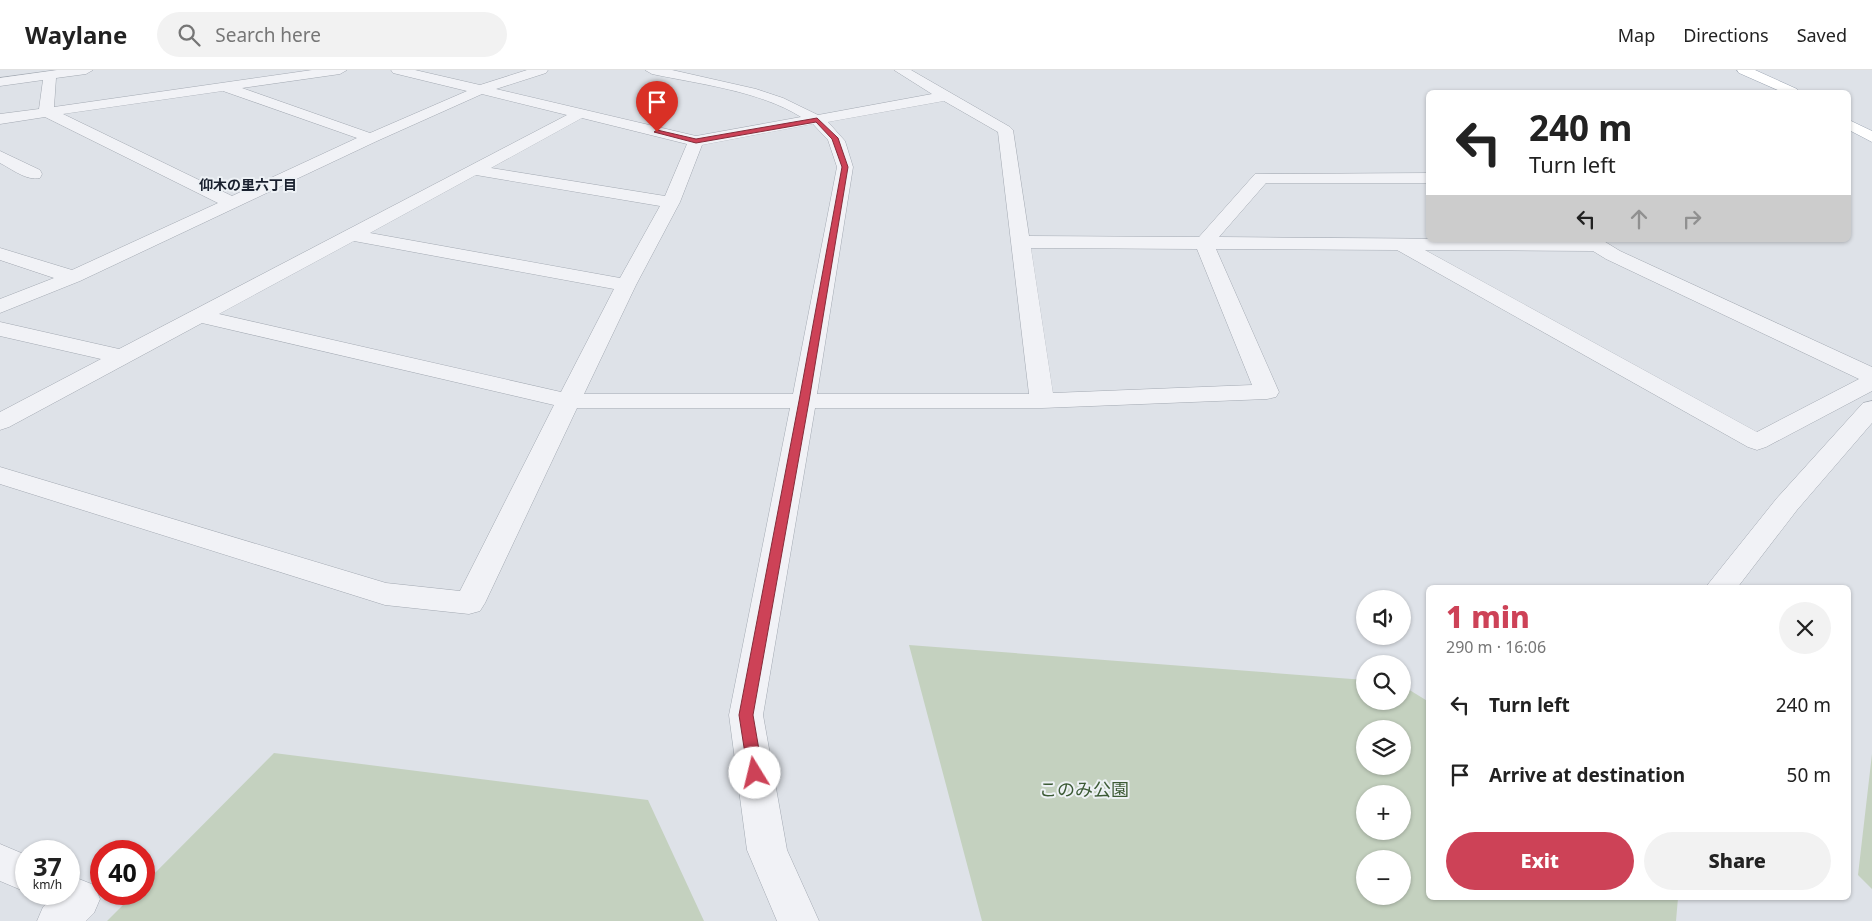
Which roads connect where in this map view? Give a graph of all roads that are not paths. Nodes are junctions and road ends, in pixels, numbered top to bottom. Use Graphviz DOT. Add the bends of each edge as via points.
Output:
graph roads {
  1 [pos="86,70"];
  2 [pos="340,70"];
  3 [pos="398,70"];
  4 [pos="542,70"];
  5 [pos="652,70"];
  6 [pos="901,70"];
  7 [pos="1744,70"];
  8 [pos="50,75"];
  9 [pos="0,82"];
  10 [pos="224,87"];
  11 [pos="482,90"];
  12 [pos="1788,90"];
  13 [pos="945,96"];
  14 [pos="46,112"];
  15 [pos="579,114"];
  16 [pos="0,119"];
  17 [pos="817,119"];
  18 [pos="1851,125"];
  19 [pos="1872,137"];
  20 [pos="370,138"];
  21 [pos="696,141"];
  22 [pos="0,156"];
  23 [pos="474,170"];
  24 [pos="34,174"];
  25 [pos="1426,178"];
  26 [pos="671,202"];
  27 [pos="232,203"];
  28 [pos="351,235"];
  29 [pos="1021,242"];
  30 [pos="1204,243"];
  31 [pos="1592,243"];
  32 [pos="1403,245"];
  33 [pos="0,254"];
  34 [pos="73,277"];
  35 [pos="626,285"];
  36 [pos="0,307"];
  37 [pos="200,316"];
  38 [pos="0,329"];
  39 [pos="123,356"];
  40 [pos="1872,376"];
  41 [pos="1872,381"];
  42 [pos="568,401"];
  43 [pos="804,401"];
  44 [pos="1042,401"];
  45 [pos="1872,408"];
  46 [pos="0,422"];
  47 [pos="0,475"];
  48 [pos="1722,585"];
  49 [pos="0,862"];
  50 [pos="15,869"];
  51 [pos="74,905"];
  52 [pos="58,921"];
  53 [pos="798,921"];
  1 -- 8 [label="street"];
  2 -- 10 [label="street"];
  3 -- 11 [label="street"];
  4 -- 11 [label="street"];
  5 -- 17 [label="street" via="752,91"];
  6 -- 13 [label="street"];
  7 -- 12 [label="main road"];
  8 -- 9 [label="street"];
  8 -- 14 [label="street"];
  10 -- 14 [label="street"];
  10 -- 20 [label="street"];
  11 -- 15 [label="street"];
  11 -- 20 [label="street"];
  13 -- 17 [label="street"];
  13 -- 29 [label="street" via="1005,130"];
  14 -- 16 [label="street"];
  14 -- 27 [label="street"];
  15 -- 21 [label="street"];
  15 -- 23 [label="street"];
  17 -- 21 [label="street"];
  17 -- 43 [label="street" via="835,138 845,167"];
  18 -- 19 [label="main road"];
  20 -- 27 [label="street"];
  21 -- 26 [label="street"];
  22 -- 24 [label="street"];
  23 -- 26 [label="street"];
  23 -- 28 [label="street"];
  25 -- 30 [label="street" via="1261,178"];
  26 -- 35 [label="street"];
  27 -- 34 [label="street"];
  28 -- 35 [label="street"];
  28 -- 37 [label="street"];
  29 -- 30 [label="street"];
  29 -- 44 [label="street"];
  30 -- 32 [label="street"];
  30 -- 44 [label="street" via="1267,392"];
  31 -- 32 [label="street"];
  31 -- 40 [label="street" via="1613,256"];
  32 -- 41 [label="street" via="1757,442"];
  33 -- 34 [label="street"];
  34 -- 36 [label="street"];
  35 -- 42 [label="street"];
  37 -- 39 [label="street"];
  37 -- 42 [label="street"];
  38 -- 39 [label="street"];
  39 -- 46 [label="street"];
  42 -- 43 [label="street"];
  42 -- 47 [label="street" via="469,603 385,594"];
  43 -- 44 [label="street"];
  43 -- 53 [label="street" via="746,715 767,850"];
  45 -- 48 [label="street" via="1787,504"];
  49 -- 50 [label="street"];
  51 -- 52 [label="street"];
}
